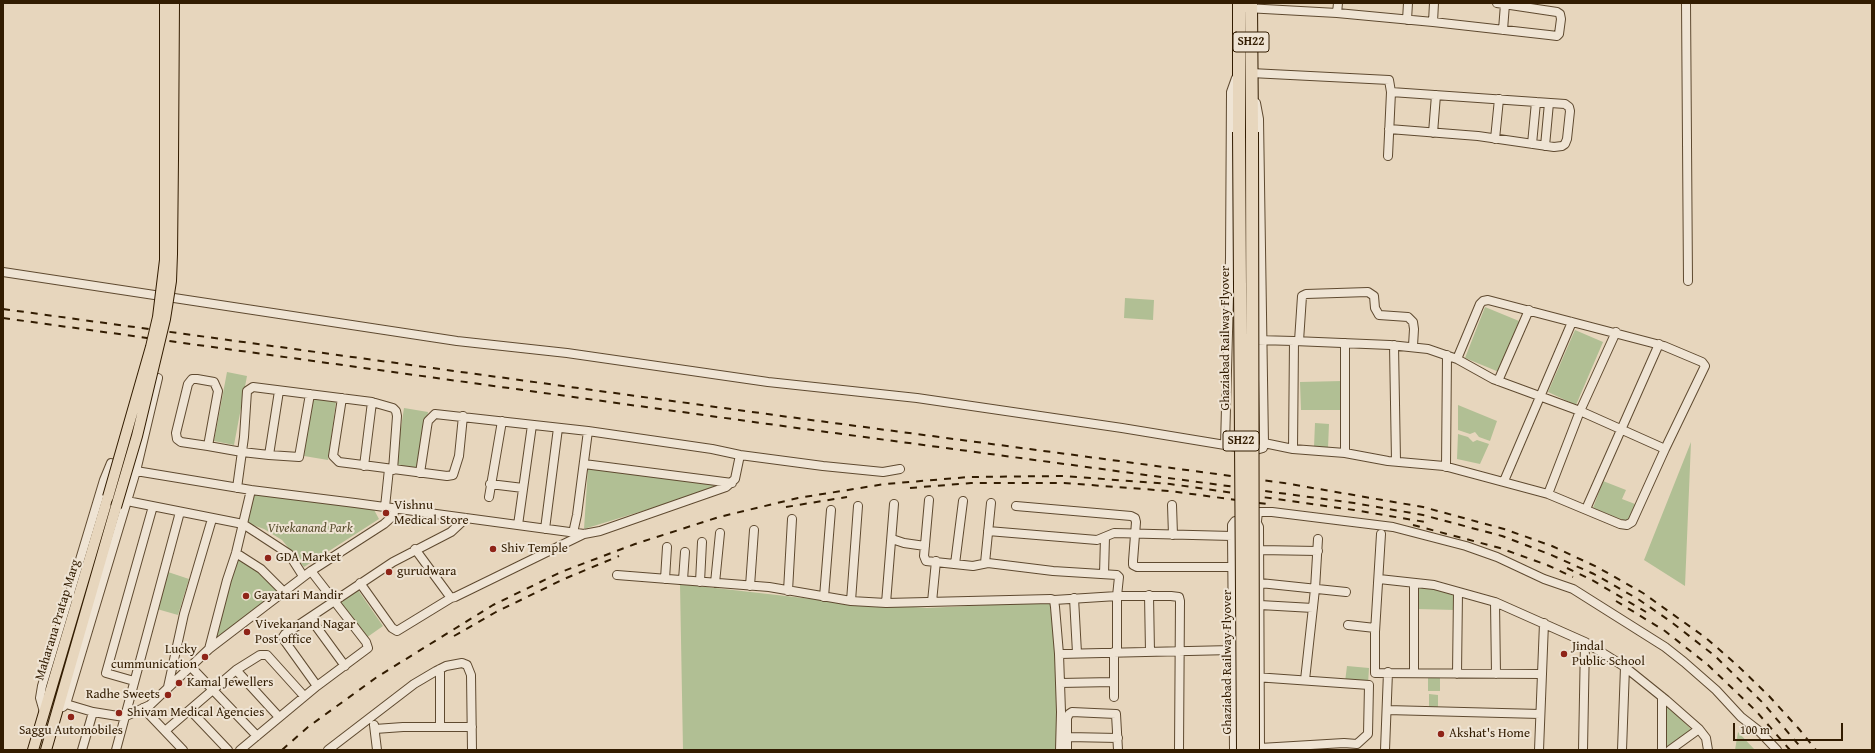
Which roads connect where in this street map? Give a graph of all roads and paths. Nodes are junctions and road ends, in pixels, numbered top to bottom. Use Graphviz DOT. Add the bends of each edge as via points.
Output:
graph roads {
  1 [pos="165,3"];
  2 [pos="174,3"];
  3 [pos="1338,3"];
  4 [pos="1408,3"];
  5 [pos="1434,3"];
  6 [pos="1686,3"];
  7 [pos="1501,4"];
  8 [pos="1245,6"];
  9 [pos="1337,13"];
  10 [pos="1407,20"];
  11 [pos="1432,22"];
  12 [pos="1503,30"];
  13 [pos="1239,70"];
  14 [pos="1252,76"];
  15 [pos="1391,92"];
  16 [pos="1436,95"];
  17 [pos="1500,99"];
  18 [pos="1536,102"];
  19 [pos="1549,103"];
  20 [pos="1389,129"];
  21 [pos="1433,133"];
  22 [pos="1495,139"];
  23 [pos="1532,144"];
  24 [pos="1545,146"];
  25 [pos="1388,156"];
  26 [pos="169,158"];
  27 [pos="3,272"];
  28 [pos="1688,281"];
  29 [pos="1529,310"];
  30 [pos="1572,322"];
  31 [pos="1616,332"];
  32 [pos="1228,340"];
  33 [pos="1261,340"];
  34 [pos="1297,341"];
  35 [pos="1345,343"];
  36 [pos="1659,344"];
  37 [pos="1394,345"];
  38 [pos="1413,346"];
  39 [pos="1446,355"];
  40 [pos="1457,359"];
  41 [pos="158,378"];
  42 [pos="1498,381"];
  43 [pos="279,391"];
  44 [pos="310,394"];
  45 [pos="1539,396"];
  46 [pos="342,398"];
  47 [pos="372,402"];
  48 [pos="1580,411"];
  49 [pos="463,416"];
  50 [pos="502,421"];
  51 [pos="532,425"];
  52 [pos="558,428"];
  53 [pos="1621,429"];
  54 [pos="588,431"];
  55 [pos="1264,444"];
  56 [pos="1225,445"];
  57 [pos="208,446"];
  58 [pos="1292,449"];
  59 [pos="1665,449"];
  60 [pos="242,452"];
  61 [pos="1345,453"];
  62 [pos="269,455"];
  63 [pos="740,455"];
  64 [pos="1396,462"];
  65 [pos="584,464"];
  66 [pos="364,466"];
  67 [pos="1446,467"];
  68 [pos="900,469"];
  69 [pos="136,470"];
  70 [pos="391,470"];
  71 [pos="420,473"];
  72 [pos="1504,481"];
  73 [pos="732,483"];
  74 [pos="490,484"];
  75 [pos="237,488"];
  76 [pos="523,488"];
  77 [pos="251,490"];
  78 [pos="1548,494"];
  79 [pos="489,497"];
  80 [pos="929,500"];
  81 [pos="127,501"];
  82 [pos="963,501"];
  83 [pos="991,503"];
  84 [pos="894,504"];
  85 [pos="1172,505"];
  86 [pos="153,506"];
  87 [pos="858,506"];
  88 [pos="1016,506"];
  89 [pos="385,507"];
  90 [pos="395,508"];
  91 [pos="831,510"];
  92 [pos="1586,510"];
  93 [pos="180,512"];
  94 [pos="466,518"];
  95 [pos="212,519"];
  96 [pos="792,519"];
  97 [pos="243,524"];
  98 [pos="1257,524"];
  99 [pos="518,525"];
  100 [pos="545,529"];
  101 [pos="754,530"];
  102 [pos="988,531"];
  103 [pos="573,533"];
  104 [pos="720,533"];
  105 [pos="584,534"];
  106 [pos="1135,534"];
  107 [pos="1381,534"];
  108 [pos="1173,535"];
  109 [pos="1232,536"];
  110 [pos="1105,537"];
  111 [pos="892,539"];
  112 [pos="1318,539"];
  113 [pos="702,542"];
  114 [pos="925,546"];
  115 [pos="666,547"];
  116 [pos="415,549"];
  117 [pos="1259,550"];
  118 [pos="1318,551"];
  119 [pos="685,552"];
  120 [pos="236,553"];
  121 [pos="936,561"];
  122 [pos="985,563"];
  123 [pos="955,564"];
  124 [pos="1232,567"];
  125 [pos="311,571"];
  126 [pos="1104,574"];
  127 [pos="617,575"];
  128 [pos="303,576"];
  129 [pos="665,579"];
  130 [pos="1379,579"];
  131 [pos="683,580"];
  132 [pos="700,582"];
  133 [pos="360,583"];
  134 [pos="715,583"];
  135 [pos="1260,583"];
  136 [pos="1414,583"];
  137 [pos="750,586"];
  138 [pos="1315,589"];
  139 [pos="283,591"];
  140 [pos="788,591"];
  141 [pos="1346,592"];
  142 [pos="1458,592"];
  143 [pos="1149,595"];
  144 [pos="824,596"];
  145 [pos="1117,596"];
  146 [pos="451,598"];
  147 [pos="1074,598"];
  148 [pos="335,600"];
  149 [pos="1054,600"];
  150 [pos="851,601"];
  151 [pos="932,602"];
  152 [pos="1495,602"];
  153 [pos="886,604"];
  154 [pos="1260,606"];
  155 [pos="1313,608"];
  156 [pos="310,618"];
  157 [pos="1544,623"];
  158 [pos="1348,625"];
  159 [pos="1375,628"];
  160 [pos="1585,642"];
  161 [pos="209,649"];
  162 [pos="1232,650"];
  163 [pos="1180,651"];
  164 [pos="1115,652"];
  165 [pos="1150,652"];
  166 [pos="1077,653"];
  167 [pos="1059,654"];
  168 [pos="190,666"];
  169 [pos="345,666"];
  170 [pos="1625,667"];
  171 [pos="440,669"];
  172 [pos="236,670"];
  173 [pos="1388,672"];
  174 [pos="1414,672"];
  175 [pos="1456,674"];
  176 [pos="1496,674"];
  177 [pos="1542,674"];
  178 [pos="1233,675"];
  179 [pos="1260,678"];
  180 [pos="134,680"];
  181 [pos="1305,680"];
  182 [pos="1114,682"];
  183 [pos="1060,683"];
  184 [pos="317,686"];
  185 [pos="167,688"];
  186 [pos="213,690"];
  187 [pos="304,696"];
  188 [pos="1662,696"];
  189 [pos="1114,697"];
  190 [pos="66,704"];
  191 [pos="142,708"];
  192 [pos="190,710"];
  193 [pos="1387,710"];
  194 [pos="44,712"];
  195 [pos="93,712"];
  196 [pos="1540,714"];
  197 [pos="56,715"];
  198 [pos="124,717"];
  199 [pos="278,717"];
  200 [pos="372,717"];
  201 [pos="440,726"];
  202 [pos="472,727"];
  203 [pos="375,729"];
  204 [pos="1699,729"];
  205 [pos="165,731"];
  206 [pos="257,736"];
  207 [pos="1068,737"];
  208 [pos="1118,738"];
  209 [pos="338,746"];
  210 [pos="1258,749"];
  211 [pos="33,750"];
  212 [pos="46,750"];
  213 [pos="82,750"];
  214 [pos="116,750"];
  215 [pos="183,750"];
  216 [pos="228,750"];
  217 [pos="240,750"];
  218 [pos="328,750"];
  219 [pos="377,750"];
  220 [pos="472,750"];
  221 [pos="1060,750"];
  222 [pos="1067,750"];
  223 [pos="1118,750"];
  224 [pos="1179,750"];
  225 [pos="1234,750"];
  226 [pos="1243,750"];
  227 [pos="1385,750"];
  228 [pos="1539,750"];
  229 [pos="1583,750"];
  230 [pos="1622,750"];
  231 [pos="1662,750"];
  232 [pos="1670,750"];
  233 [pos="1708,750"];
  234 [pos="1777,750"];
  1 -- 26 [label="main road"];
  2 -- 26 [label="main road"];
  3 -- 9 [label="street"];
  4 -- 10 [label="street"];
  5 -- 11 [label="street"];
  6 -- 28 [label="street"];
  7 -- 12 [label="street"];
  7 -- 12 [label="street" via="1560,14 1560,30 1557,36"];
  8 -- 9 [label="street"];
  8 -- 13 [label="highway, SH22"];
  8 -- 14 [label="highway, SH22"];
  9 -- 10 [label="street"];
  10 -- 11 [label="street"];
  11 -- 12 [label="street"];
  13 -- 32 [label="street" via="1231,92"];
  13 -- 226 [label="highway, Ghaziabad Railway Flyover / SH22, bridge"];
  14 -- 15 [label="street" via="1387,78"];
  14 -- 33 [label="street" via="1259,119"];
  14 -- 210 [label="highway, Ghaziabad Railway Flyover / SH22, bridge"];
  15 -- 16 [label="street"];
  15 -- 20 [label="street"];
  16 -- 17 [label="street"];
  16 -- 21 [label="street"];
  17 -- 18 [label="street"];
  17 -- 22 [label="street"];
  18 -- 19 [label="street"];
  18 -- 23 [label="street"];
  19 -- 24 [label="street"];
  19 -- 24 [label="street" via="1565,104 1569,106 1570,111 1565,144"];
  20 -- 21 [label="street"];
  20 -- 25 [label="street"];
  21 -- 22 [label="street"];
  22 -- 23 [label="street"];
  23 -- 24 [label="street"];
  26 -- 194 [label="main road, Maharana Pratap Marg, bridge" via="164,260 158,317"];
  26 -- 197 [label="main road, Maharana Pratap Marg, bridge" via="172,261 165,319 136,436"];
  27 -- 56 [label="street" via="457,341 567,353 775,383 917,398"];
  29 -- 30 [label="street"];
  29 -- 40 [label="street" via="1483,300"];
  29 -- 42 [label="street"];
  30 -- 31 [label="street"];
  30 -- 45 [label="street"];
  31 -- 36 [label="street"];
  31 -- 48 [label="street"];
  32 -- 33 [label="street"];
  32 -- 56 [label="street"];
  33 -- 34 [label="street"];
  33 -- 55 [label="street"];
  34 -- 35 [label="street"];
  34 -- 38 [label="street" via="1302,296 1368,292 1374,296 1375,308 1379,315 1408,317 1413,322"];
  34 -- 58 [label="street"];
  35 -- 37 [label="street"];
  35 -- 61 [label="street"];
  36 -- 53 [label="street"];
  36 -- 59 [label="street" via="1702,362 1705,366"];
  37 -- 38 [label="street"];
  37 -- 64 [label="street"];
  38 -- 39 [label="street"];
  39 -- 40 [label="street"];
  39 -- 67 [label="street"];
  40 -- 42 [label="street"];
  41 -- 69 [label="street"];
  42 -- 45 [label="street"];
  43 -- 44 [label="street"];
  43 -- 60 [label="street" via="254,388 247,391"];
  43 -- 62 [label="street"];
  44 -- 46 [label="street"];
  44 -- 62 [label="street" via="299,457"];
  45 -- 48 [label="street"];
  45 -- 72 [label="street"];
  46 -- 47 [label="street"];
  46 -- 66 [label="street" via="333,456 339,462"];
  47 -- 66 [label="street"];
  47 -- 70 [label="street" via="396,411"];
  48 -- 53 [label="street"];
  48 -- 78 [label="street"];
  49 -- 50 [label="street"];
  49 -- 71 [label="street" via="432,416 426,428"];
  49 -- 71 [label="street" via="459,456 453,475"];
  50 -- 51 [label="street"];
  50 -- 74 [label="street"];
  51 -- 52 [label="street"];
  51 -- 76 [label="street"];
  52 -- 54 [label="street"];
  52 -- 100 [label="street"];
  53 -- 59 [label="street"];
  53 -- 92 [label="street"];
  54 -- 63 [label="street"];
  54 -- 65 [label="street"];
  55 -- 56 [label="street" via="1263,448 1256,450"];
  55 -- 58 [label="street"];
  57 -- 57 [label="street" via="181,442 177,439 188,384 192,380 214,382 218,391"];
  57 -- 60 [label="street"];
  58 -- 61 [label="street"];
  59 -- 92 [label="street" via="1632,522 1627,525 1620,524"];
  60 -- 62 [label="street"];
  60 -- 75 [label="street"];
  61 -- 64 [label="street"];
  63 -- 68 [label="street" via="869,471"];
  63 -- 73 [label="street"];
  64 -- 67 [label="street"];
  65 -- 73 [label="street"];
  65 -- 103 [label="street"];
  66 -- 70 [label="street"];
  67 -- 72 [label="street"];
  69 -- 75 [label="street"];
  69 -- 81 [label="street"];
  69 -- 194 [label="street" via="111,463 109,465 42,686 40,698"];
  70 -- 71 [label="street"];
  70 -- 89 [label="street"];
  72 -- 78 [label="street"];
  73 -- 105 [label="street" via="600,531"];
  74 -- 76 [label="street"];
  74 -- 79 [label="street"];
  75 -- 77 [label="street"];
  76 -- 99 [label="street"];
  77 -- 89 [label="street"];
  77 -- 97 [label="street"];
  78 -- 92 [label="street"];
  80 -- 114 [label="street"];
  81 -- 86 [label="street"];
  81 -- 190 [label="street"];
  82 -- 123 [label="street"];
  83 -- 102 [label="street"];
  84 -- 111 [label="street"];
  85 -- 108 [label="street"];
  86 -- 93 [label="street"];
  86 -- 180 [label="street" via="106,673"];
  87 -- 150 [label="street"];
  88 -- 106 [label="street" via="1131,516 1136,522"];
  89 -- 90 [label="street"];
  90 -- 94 [label="street"];
  90 -- 125 [label="street" via="392,516 384,524"];
  91 -- 144 [label="street"];
  93 -- 95 [label="street"];
  93 -- 180 [label="street"];
  94 -- 99 [label="street"];
  94 -- 116 [label="street" via="451,532"];
  95 -- 97 [label="street"];
  95 -- 185 [label="street" via="184,614"];
  96 -- 140 [label="street"];
  97 -- 120 [label="street"];
  97 -- 128 [label="street" via="289,554"];
  98 -- 109 [label="street" via="1235,521 1232,525"];
  98 -- 117 [label="street"];
  98 -- 234 [label="street" via="1258,512 1272,512 1393,527 1466,546 1573,589 1680,658"];
  99 -- 100 [label="street"];
  100 -- 103 [label="street"];
  101 -- 137 [label="street"];
  102 -- 110 [label="street" via="1097,540"];
  102 -- 122 [label="street"];
  103 -- 105 [label="street"];
  104 -- 134 [label="street"];
  105 -- 146 [label="street"];
  106 -- 108 [label="street"];
  106 -- 110 [label="street" via="1114,532"];
  106 -- 124 [label="street" via="1132,561 1137,567"];
  107 -- 130 [label="street"];
  108 -- 109 [label="street"];
  109 -- 124 [label="street"];
  110 -- 126 [label="street"];
  111 -- 114 [label="street"];
  111 -- 153 [label="street"];
  112 -- 118 [label="street"];
  113 -- 132 [label="street"];
  114 -- 121 [label="street" via="926,561"];
  115 -- 129 [label="street"];
  116 -- 133 [label="street"];
  116 -- 146 [label="street"];
  117 -- 118 [label="street"];
  117 -- 135 [label="street"];
  118 -- 138 [label="street"];
  119 -- 131 [label="street"];
  120 -- 139 [label="street" via="260,569"];
  120 -- 161 [label="street"];
  121 -- 123 [label="street"];
  121 -- 151 [label="street"];
  122 -- 123 [label="street" via="981,566"];
  122 -- 126 [label="street"];
  124 -- 162 [label="street"];
  125 -- 128 [label="street"];
  125 -- 148 [label="street"];
  126 -- 145 [label="street" via="1119,577"];
  127 -- 129 [label="street"];
  128 -- 139 [label="street"];
  129 -- 131 [label="street"];
  130 -- 136 [label="street"];
  130 -- 159 [label="street"];
  131 -- 132 [label="street"];
  132 -- 134 [label="street"];
  133 -- 146 [label="street" via="392,628 397,631"];
  133 -- 148 [label="street"];
  134 -- 137 [label="street"];
  135 -- 138 [label="street"];
  135 -- 154 [label="street"];
  136 -- 142 [label="street" via="1434,585"];
  136 -- 174 [label="street"];
  137 -- 140 [label="street"];
  138 -- 141 [label="street"];
  138 -- 155 [label="street"];
  139 -- 161 [label="street"];
  140 -- 144 [label="street"];
  142 -- 152 [label="street"];
  142 -- 175 [label="street"];
  143 -- 145 [label="street"];
  143 -- 163 [label="street" via="1179,597"];
  143 -- 165 [label="street"];
  144 -- 150 [label="street"];
  145 -- 147 [label="street"];
  145 -- 164 [label="street"];
  147 -- 149 [label="street"];
  147 -- 166 [label="street"];
  148 -- 156 [label="street"];
  148 -- 169 [label="street" via="368,648"];
  149 -- 151 [label="street" via="1047,598"];
  149 -- 167 [label="street"];
  150 -- 153 [label="street"];
  151 -- 153 [label="street"];
  152 -- 157 [label="street"];
  152 -- 176 [label="street"];
  154 -- 155 [label="street"];
  154 -- 179 [label="street"];
  155 -- 181 [label="street"];
  156 -- 169 [label="street"];
  156 -- 184 [label="street" via="283,637"];
  157 -- 160 [label="street"];
  157 -- 177 [label="street"];
  158 -- 159 [label="street"];
  159 -- 173 [label="street" via="1375,673"];
  160 -- 170 [label="street"];
  160 -- 229 [label="street"];
  161 -- 168 [label="street"];
  162 -- 163 [label="street"];
  162 -- 178 [label="street"];
  163 -- 165 [label="street"];
  163 -- 224 [label="street"];
  164 -- 165 [label="street"];
  164 -- 166 [label="street"];
  164 -- 182 [label="street"];
  166 -- 167 [label="street"];
  167 -- 183 [label="street"];
  168 -- 185 [label="street"];
  168 -- 186 [label="street"];
  169 -- 184 [label="street"];
  170 -- 188 [label="street"];
  170 -- 230 [label="street"];
  171 -- 200 [label="street" via="414,684"];
  171 -- 201 [label="street"];
  171 -- 202 [label="street" via="462,663 471,671"];
  172 -- 186 [label="street"];
  172 -- 187 [label="street" via="255,657 267,655"];
  172 -- 199 [label="street"];
  173 -- 174 [label="street"];
  173 -- 193 [label="street"];
  174 -- 175 [label="street"];
  175 -- 176 [label="street"];
  176 -- 177 [label="street"];
  177 -- 196 [label="street"];
  178 -- 179 [label="street"];
  178 -- 225 [label="street"];
  179 -- 181 [label="street"];
  179 -- 210 [label="street"];
  180 -- 198 [label="street"];
  181 -- 210 [label="street" via="1369,685 1368,734 1357,744"];
  182 -- 183 [label="street"];
  182 -- 189 [label="street"];
  183 -- 221 [label="street"];
  184 -- 187 [label="street"];
  185 -- 191 [label="street" via="150,705"];
  186 -- 192 [label="street"];
  186 -- 206 [label="street"];
  187 -- 199 [label="street"];
  188 -- 204 [label="street"];
  188 -- 231 [label="street"];
  190 -- 195 [label="street"];
  190 -- 197 [label="street"];
  191 -- 198 [label="street"];
  191 -- 205 [label="street"];
  192 -- 205 [label="street"];
  192 -- 216 [label="street"];
  193 -- 196 [label="street"];
  193 -- 227 [label="street"];
  194 -- 211 [label="main road, Maharana Pratap Marg"];
  195 -- 198 [label="street"];
  195 -- 213 [label="street"];
  196 -- 228 [label="street"];
  197 -- 212 [label="main road, Maharana Pratap Marg"];
  198 -- 214 [label="street"];
  199 -- 206 [label="street"];
  200 -- 203 [label="street"];
  200 -- 209 [label="street"];
  201 -- 202 [label="street"];
  201 -- 203 [label="street"];
  202 -- 220 [label="street"];
  203 -- 219 [label="street"];
  204 -- 232 [label="street"];
  204 -- 233 [label="street" via="1706,738"];
  205 -- 215 [label="street"];
  206 -- 217 [label="street"];
  207 -- 208 [label="street"];
  207 -- 208 [label="street" via="1067,718 1072,712 1116,714"];
  207 -- 222 [label="street"];
  208 -- 223 [label="street"];
  209 -- 218 [label="street"];
}
